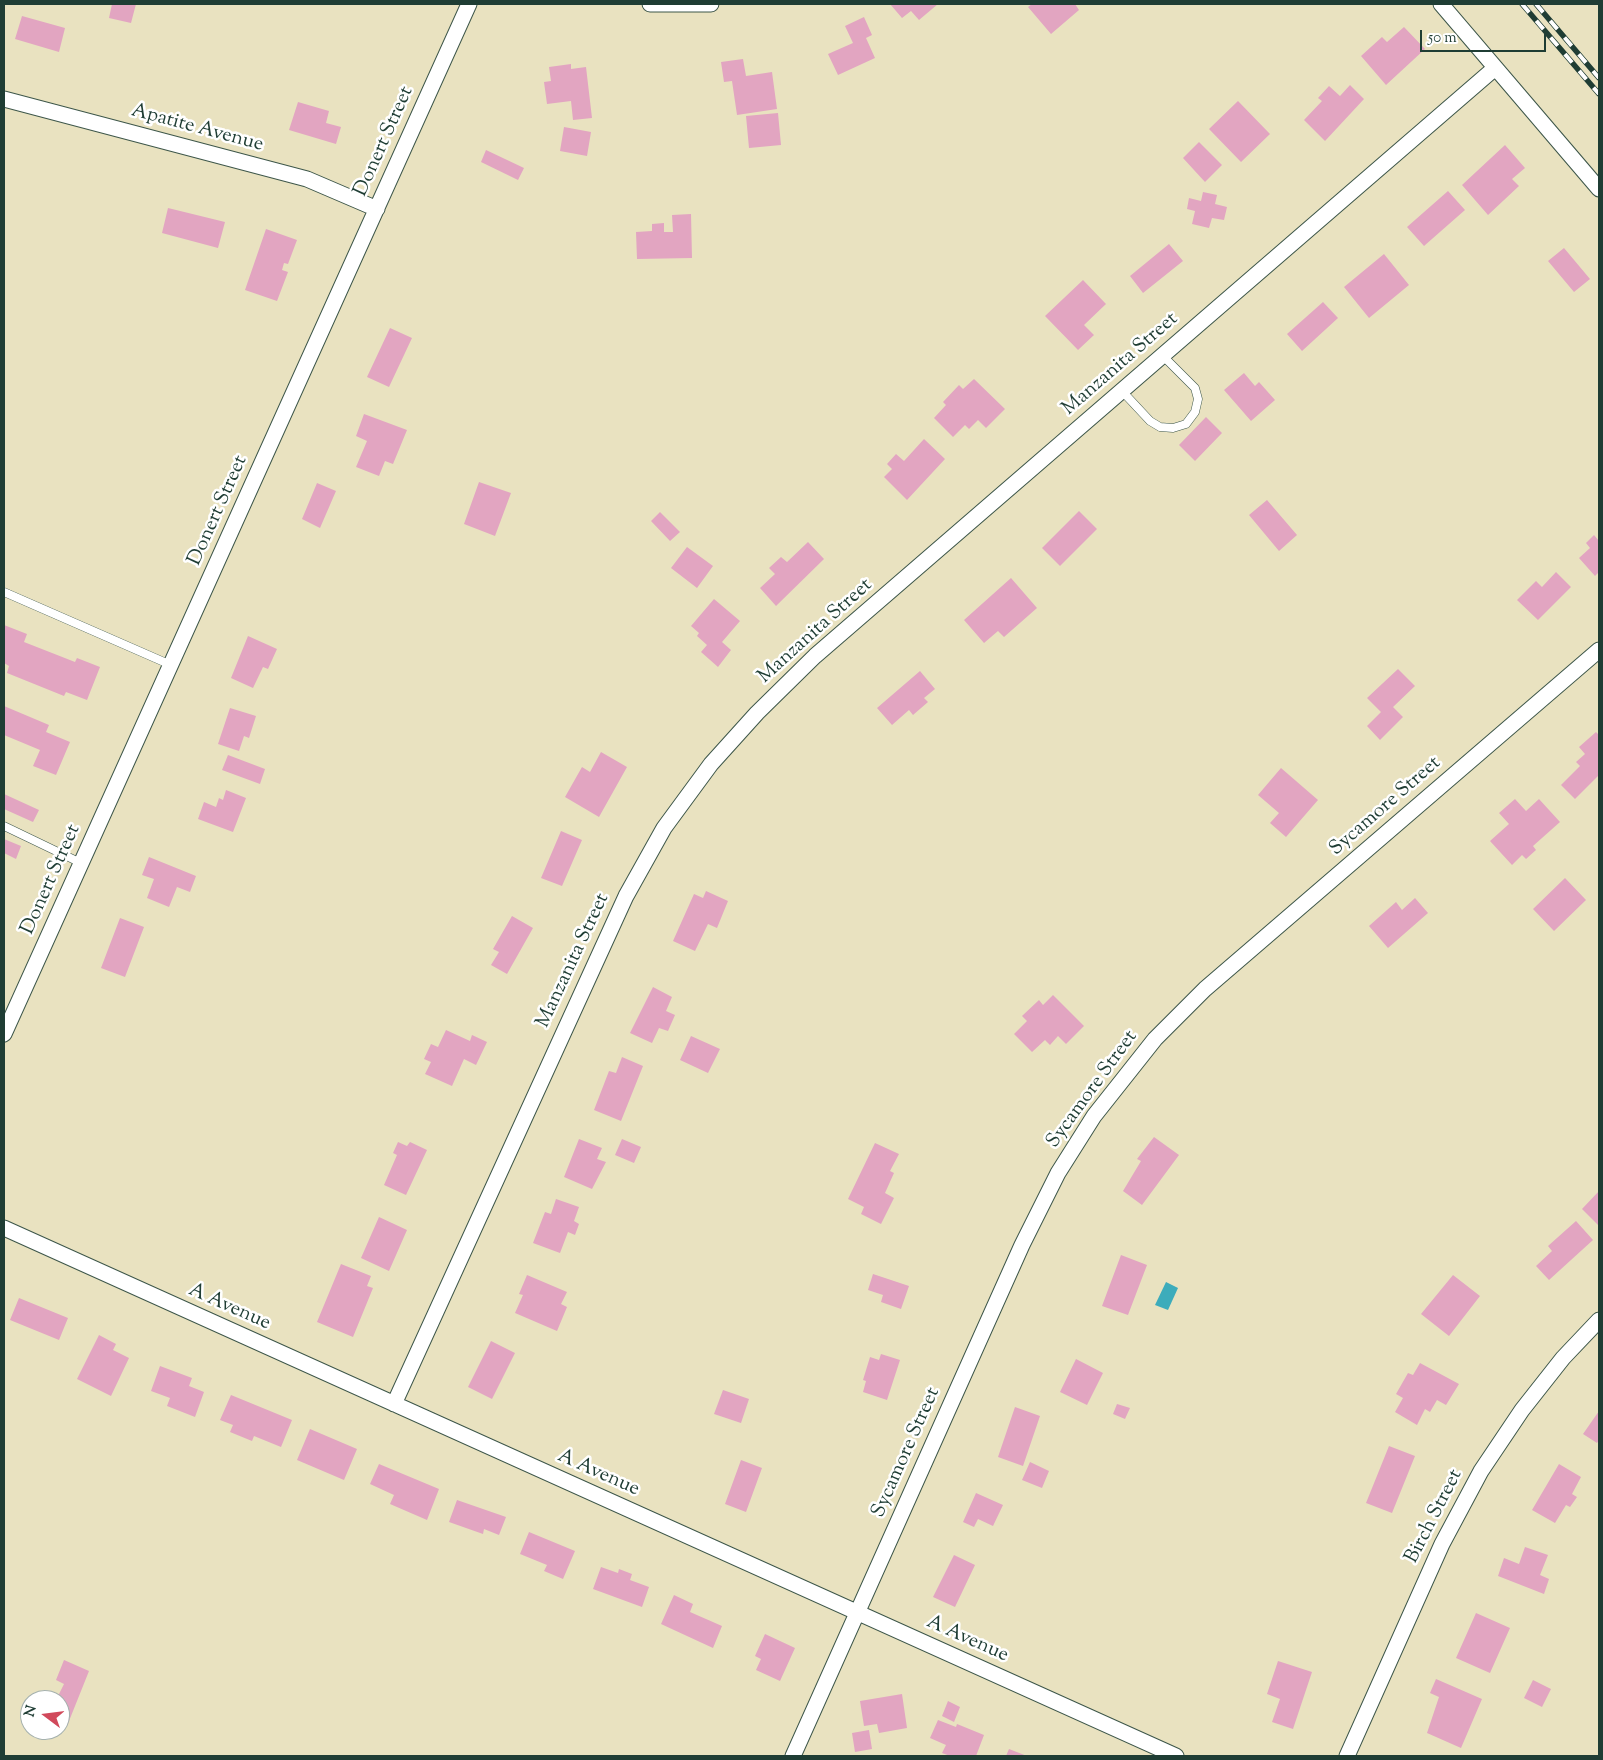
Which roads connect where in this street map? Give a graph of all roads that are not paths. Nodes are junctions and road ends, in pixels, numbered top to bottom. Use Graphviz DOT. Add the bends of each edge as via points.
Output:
graph roads {
  1 [pos="469,4"];
  2 [pos="650,4"];
  3 [pos="711,4"];
  4 [pos="1441,4"];
  5 [pos="1495,68"];
  6 [pos="4,99"];
  7 [pos="1599,189"];
  8 [pos="377,209"];
  9 [pos="1162,356"];
  10 [pos="1122,391"];
  11 [pos="4,592"];
  12 [pos="1599,650"];
  13 [pos="171,664"];
  14 [pos="4,826"];
  15 [pos="82,863"];
  16 [pos="4,1034"];
  17 [pos="4,1228"];
  18 [pos="1599,1320"];
  19 [pos="394,1404"];
  20 [pos="857,1613"];
  21 [pos="793,1756"];
  22 [pos="1176,1756"];
  23 [pos="1347,1756"];
  1 -- 8 [label="street, Donert Street"];
  2 -- 3 [label="street"];
  4 -- 5 [label="street"];
  5 -- 7 [label="street"];
  5 -- 9 [label="street, Manzanita Street"];
  6 -- 8 [label="street, Apatite Avenue" via="307,179"];
  8 -- 13 [label="street, Donert Street"];
  9 -- 10 [label="street, Manzanita Street"];
  9 -- 10 [label="lane" via="1194,388 1198,398 1195,412 1186,424 1160,427 1150,421"];
  10 -- 19 [label="street, Manzanita Street" via="783,686 733,738 678,806 622,904"];
  11 -- 13 [label="lane"];
  12 -- 20 [label="street, Sycamore Street" via="1205,989 1155,1039 1114,1089 1067,1159 1022,1246"];
  13 -- 15 [label="street, Donert Street"];
  14 -- 15 [label="lane"];
  15 -- 16 [label="street, Donert Street"];
  17 -- 19 [label="street, A Avenue"];
  18 -- 23 [label="street, Birch Street" via="1542,1384 1481,1471 1442,1544"];
  19 -- 20 [label="street, A Avenue"];
  20 -- 21 [label="street, Sycamore Street"];
  20 -- 22 [label="street, A Avenue"];
}
